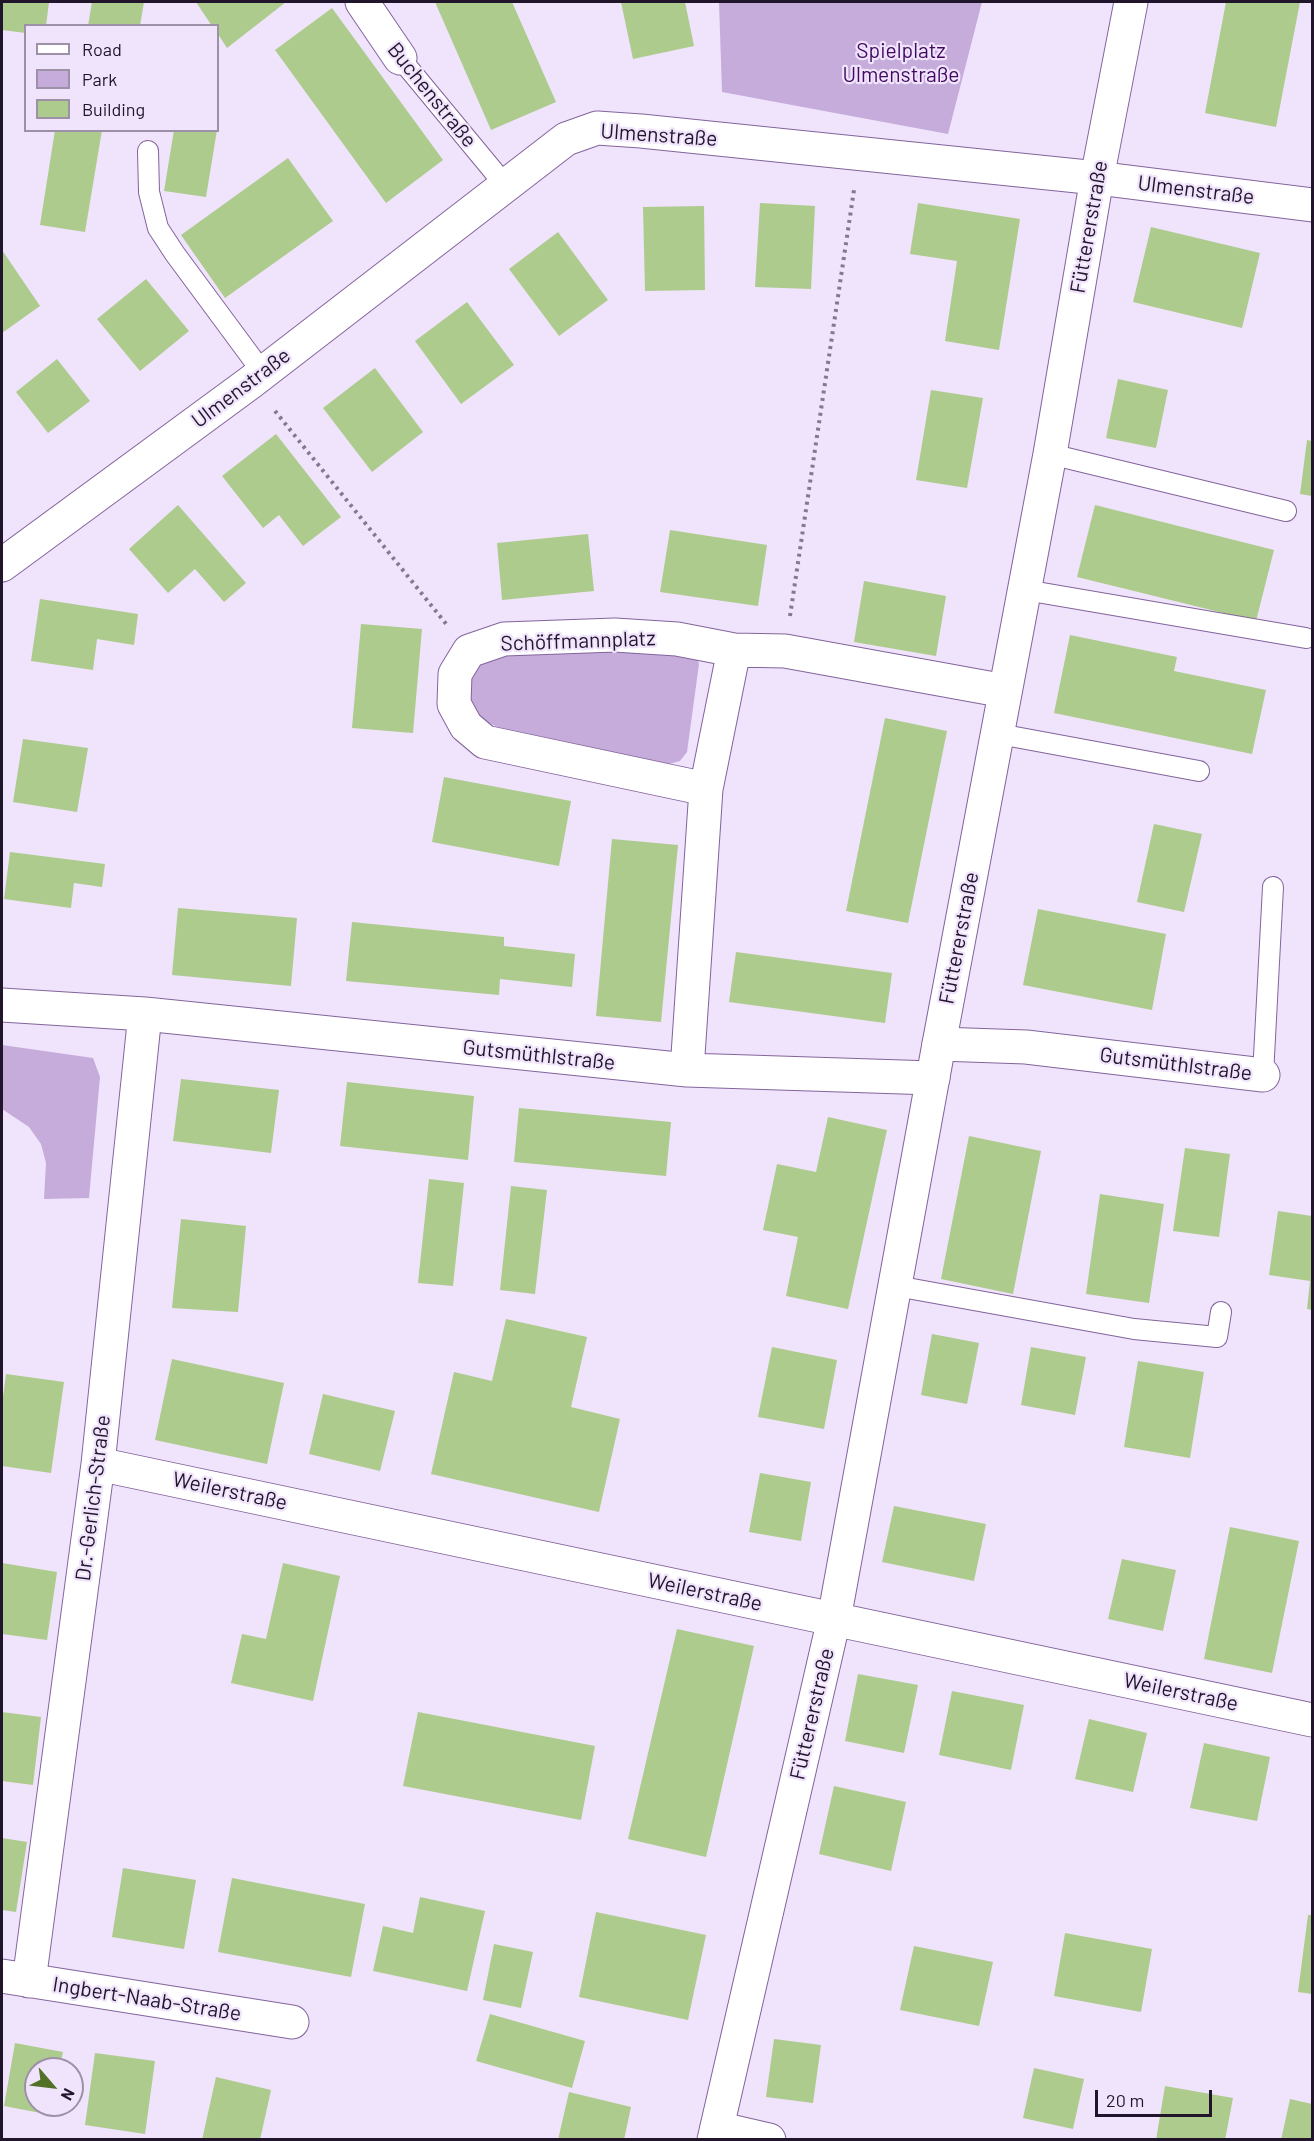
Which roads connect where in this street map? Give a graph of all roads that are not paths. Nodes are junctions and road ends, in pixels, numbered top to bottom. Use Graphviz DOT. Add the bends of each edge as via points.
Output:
graph roads {
  1 [pos="362,2"];
  2 [pos="1131,2"];
  3 [pos="400,58"];
  4 [pos="148,151"];
  5 [pos="1097,178"];
  6 [pos="505,185"];
  7 [pos="1312,205"];
  8 [pos="257,378"];
  9 [pos="1050,454"];
  10 [pos="1286,511"];
  11 [pos="2,565"];
  12 [pos="1025,590"];
  13 [pos="1306,638"];
  14 [pos="734,650"];
  15 [pos="1005,691"];
  16 [pos="999,734"];
  17 [pos="1199,771"];
  18 [pos="706,789"];
  19 [pos="1273,887"];
  20 [pos="2,1005"];
  21 [pos="146,1014"];
  22 [pos="939,1044"];
  23 [pos="687,1070"];
  24 [pos="1263,1075"];
  25 [pos="933,1078"];
  26 [pos="896,1286"];
  27 [pos="1221,1312"];
  28 [pos="98,1464"];
  29 [pos="834,1619"];
  30 [pos="1312,1720"];
  31 [pos="15,1979"];
  32 [pos="292,2022"];
  33 [pos="715,2134"];
  34 [pos="769,2139"];
  1 -- 3 [label="street, Buchenstraße"];
  2 -- 5 [label="street, Füttererstraße"];
  3 -- 6 [label="lane, Buchenstraße"];
  4 -- 8 [label="lane" via="148,192 158,228"];
  5 -- 6 [label="street, Ulmenstraße" via="597,128 566,139"];
  5 -- 7 [label="street, Ulmenstraße"];
  5 -- 9 [label="street, Füttererstraße"];
  6 -- 8 [label="street, Ulmenstraße"];
  8 -- 11 [label="street, Ulmenstraße"];
  9 -- 10 [label="lane"];
  9 -- 12 [label="street, Füttererstraße"];
  12 -- 13 [label="lane"];
  12 -- 15 [label="street, Füttererstraße"];
  14 -- 15 [label="street, Schöffmannplatz" via="785,651"];
  14 -- 18 [label="street"];
  14 -- 18 [label="street, Schöffmannplatz" via="677,639 615,635 504,639 469,651 455,674 454,704 466,726 485,742"];
  15 -- 16 [label="street, Füttererstraße"];
  16 -- 17 [label="lane"];
  16 -- 22 [label="street, Füttererstraße"];
  18 -- 23 [label="street"];
  19 -- 24 [label="lane, Gutsmüthlstraße"];
  20 -- 21 [label="street, Gutsmüthlstraße"];
  21 -- 23 [label="street, Gutsmüthlstraße"];
  21 -- 28 [label="street, Dr.-Gerlich-Straße"];
  22 -- 24 [label="street, Gutsmüthlstraße" via="1026,1047"];
  22 -- 25 [label="street, Füttererstraße"];
  23 -- 25 [label="street, Gutsmüthlstraße"];
  25 -- 26 [label="street, Füttererstraße"];
  26 -- 27 [label="lane" via="1134,1329 1217,1337"];
  26 -- 29 [label="street, Füttererstraße"];
  28 -- 29 [label="street, Weilerstraße"];
  28 -- 31 [label="street, Dr.-Gerlich-Straße"];
  29 -- 30 [label="street, Weilerstraße"];
  29 -- 33 [label="street, Füttererstraße"];
  31 -- 32 [label="street, Ingbert-Naab-Straße"];
  33 -- 34 [label="street"];
}
